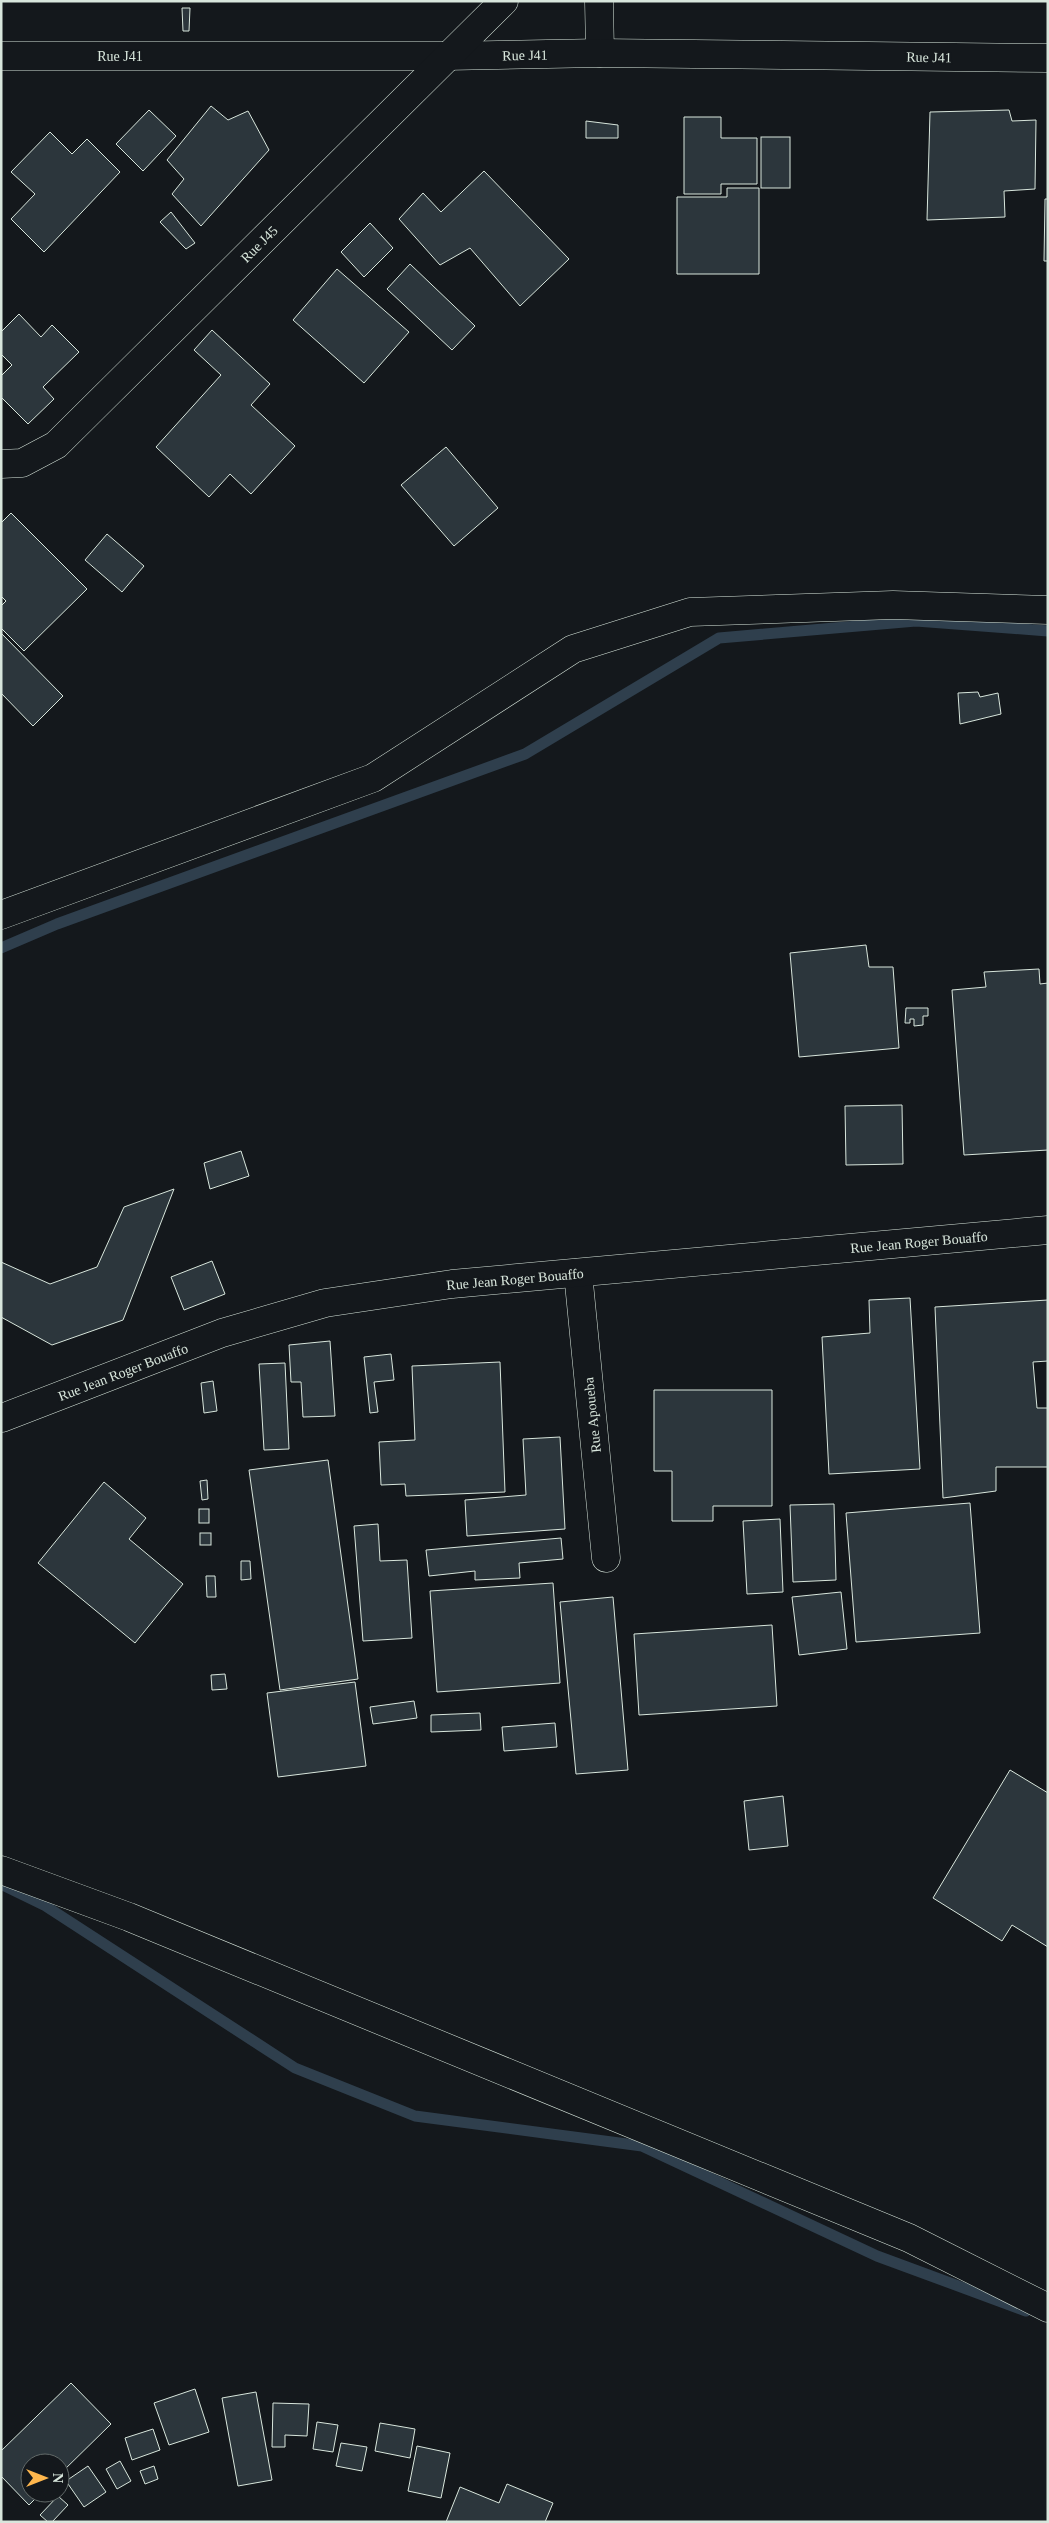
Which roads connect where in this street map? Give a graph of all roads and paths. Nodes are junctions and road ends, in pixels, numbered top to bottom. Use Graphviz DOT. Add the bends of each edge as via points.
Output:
graph roads {
  1 [pos="504,1"];
  2 [pos="599,1"];
  3 [pos="600,54"];
  4 [pos="1,56"];
  5 [pos="447,56"];
  6 [pos="1048,58"];
  7 [pos="1,464"];
  8 [pos="1048,610"];
  9 [pos="1,915"];
  10 [pos="1048,1230"];
  11 [pos="578,1273"];
  12 [pos="2,1418"];
  13 [pos="606,1558"];
  14 [pos="1,1870"];
  15 [pos="1048,2308"];
  1 -- 5 [label="street, Rue J45"];
  2 -- 3 [label="street"];
  3 -- 5 [label="street, Rue J41"];
  3 -- 6 [label="street, Rue J41"];
  4 -- 5 [label="street, Rue J41"];
  5 -- 7 [label="street, Rue J45" via="56,445 22,463"];
  8 -- 9 [label="street" via="893,605 690,612 573,649 373,778"];
  10 -- 11 [label="street, Rue Jean Roger Bouaffo"];
  11 -- 12 [label="street, Rue Jean Roger Bouaffo" via="452,1284 325,1303 222,1333"];
  11 -- 13 [label="street, Rue Apoueba"];
  14 -- 15 [label="street" via="129,1917 909,2238"];
}
